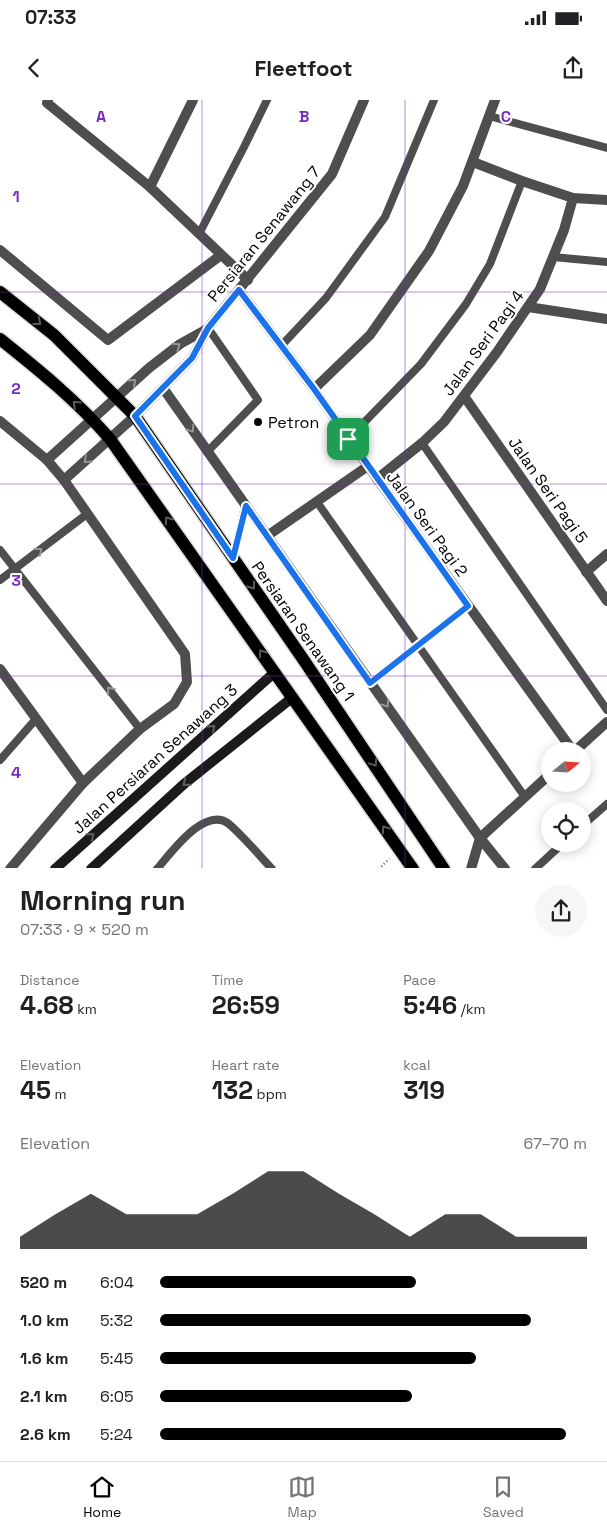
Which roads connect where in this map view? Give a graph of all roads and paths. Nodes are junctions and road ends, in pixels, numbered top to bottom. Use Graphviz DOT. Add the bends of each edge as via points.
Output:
graph roads {
  1 [pos="48,100"];
  2 [pos="194,100"];
  3 [pos="267,100"];
  4 [pos="364,100"];
  5 [pos="434,100"];
  6 [pos="495,100"];
  7 [pos="489,116"];
  8 [pos="607,148"];
  9 [pos="473,162"];
  10 [pos="522,181"];
  11 [pos="150,187"];
  12 [pos="573,198"];
  13 [pos="607,200"];
  14 [pos="199,234"];
  15 [pos="0,250"];
  16 [pos="221,255"];
  17 [pos="553,257"];
  18 [pos="607,262"];
  19 [pos="248,280"];
  20 [pos="239,290"];
  21 [pos="0,292"];
  22 [pos="528,307"];
  23 [pos="607,319"];
  24 [pos="208,328"];
  25 [pos="0,339"];
  26 [pos="281,346"];
  27 [pos="163,388"];
  28 [pos="314,389"];
  29 [pos="116,396"];
  30 [pos="464,396"];
  31 [pos="135,416"];
  32 [pos="93,419"];
  33 [pos="0,421"];
  34 [pos="110,439"];
  35 [pos="348,439"];
  36 [pos="422,443"];
  37 [pos="207,452"];
  38 [pos="46,460"];
  39 [pos="368,466"];
  40 [pos="377,479"];
  41 [pos="64,480"];
  42 [pos="317,502"];
  43 [pos="246,506"];
  44 [pos="87,514"];
  45 [pos="267,536"];
  46 [pos="0,550"];
  47 [pos="607,554"];
  48 [pos="233,558"];
  49 [pos="15,569"];
  50 [pos="586,572"];
  51 [pos="0,580"];
  52 [pos="607,601"];
  53 [pos="468,606"];
  54 [pos="419,646"];
  55 [pos="0,669"];
  56 [pos="275,672"];
  57 [pos="370,683"];
  58 [pos="292,697"];
  59 [pos="607,710"];
  60 [pos="36,719"];
  61 [pos="607,722"];
  62 [pos="140,729"];
  63 [pos="567,742"];
  64 [pos="584,742"];
  65 [pos="0,760"];
  66 [pos="541,782"];
  67 [pos="83,783"];
  68 [pos="525,797"];
  69 [pos="607,804"];
  70 [pos="591,818"];
  71 [pos="480,838"];
  72 [pos="553,852"];
  73 [pos="10,868"];
  74 [pos="55,868"];
  75 [pos="91,868"];
  76 [pos="157,868"];
  77 [pos="272,868"];
  78 [pos="413,868"];
  79 [pos="444,868"];
  80 [pos="471,868"];
  81 [pos="505,868"];
  82 [pos="535,868"];
  1 -- 11 [label="street" via="47,103"];
  2 -- 11 [label="street"];
  3 -- 14 [label="lane"];
  4 -- 19 [label="street, Persiaran Senawang 7" via="332,174"];
  5 -- 26 [label="lane" via="385,217 326,298"];
  6 -- 7 [label="street"];
  7 -- 8 [label="lane"];
  7 -- 9 [label="street"];
  9 -- 10 [label="street"];
  9 -- 28 [label="street" via="429,251 370,335"];
  10 -- 12 [label="street"];
  10 -- 35 [label="lane" via="490,264 466,304 421,364"];
  11 -- 14 [label="street"];
  12 -- 13 [label="street"];
  12 -- 17 [label="street, Jalan Seri Pagi 4"];
  14 -- 16 [label="street"];
  15 -- 16 [label="street" via="108,340"];
  16 -- 19 [label="street"];
  17 -- 18 [label="lane"];
  17 -- 22 [label="street, Jalan Seri Pagi 4" via="540,289"];
  19 -- 20 [label="street, Persiaran Senawang 7"];
  20 -- 24 [label="street, Persiaran Senawang 7"];
  20 -- 26 [label="street, Jalan Seri Pagi 2"];
  21 -- 29 [label="main road, Persiaran Senawang 1, one-way" via="54,335"];
  22 -- 23 [label="street"];
  22 -- 30 [label="street, Jalan Seri Pagi 4"];
  24 -- 27 [label="street" via="192,358"];
  29 -- 24 [label="street, one-way" via="180,344"];
  24 -- 37 [label="lane" via="258,400"];
  32 -- 25 [label="main road, one-way"];
  26 -- 28 [label="street, Jalan Seri Pagi 2"];
  27 -- 31 [label="street"];
  27 -- 37 [label="street, one-way"];
  28 -- 35 [label="street, Jalan Seri Pagi 2"];
  29 -- 31 [label="main road, Persiaran Senawang 1"];
  29 -- 32 [label="street"];
  30 -- 36 [label="street, Jalan Seri Pagi 4"];
  30 -- 50 [label="street, Jalan Seri Pagi 5"];
  31 -- 34 [label="street"];
  31 -- 48 [label="main road, Persiaran Senawang 1"];
  32 -- 34 [label="main road"];
  32 -- 38 [label="street"];
  33 -- 38 [label="street"];
  34 -- 41 [label="street, one-way"];
  56 -- 34 [label="main road, one-way"];
  35 -- 39 [label="street, Jalan Seri Pagi 2"];
  36 -- 40 [label="street, Jalan Seri Pagi 4"];
  36 -- 59 [label="lane"];
  37 -- 43 [label="street"];
  38 -- 41 [label="street"];
  39 -- 40 [label="street, Jalan Seri Pagi 2"];
  39 -- 42 [label="street"];
  40 -- 53 [label="street, Jalan Seri Pagi 2"];
  41 -- 44 [label="street"];
  42 -- 45 [label="street"];
  42 -- 54 [label="lane"];
  43 -- 45 [label="street"];
  43 -- 48 [label="lane"];
  49 -- 44 [label="lane, one-way"];
  44 -- 62 [label="street" via="185,654 187,682 174,704"];
  45 -- 57 [label="street"];
  46 -- 49 [label="lane"];
  47 -- 50 [label="street"];
  48 -- 79 [label="main road, Persiaran Senawang 1, one-way"];
  49 -- 51 [label="lane"];
  62 -- 49 [label="lane, one-way"];
  50 -- 52 [label="street, Jalan Seri Pagi 5"];
  53 -- 54 [label="lane"];
  53 -- 63 [label="street, Jalan Seri Pagi 2"];
  54 -- 57 [label="lane"];
  54 -- 68 [label="lane"];
  55 -- 60 [label="street"];
  56 -- 58 [label="main road"];
  74 -- 56 [label="street, Jalan Persiaran Senawang 3, one-way"];
  57 -- 71 [label="street, one-way"];
  58 -- 75 [label="street, one-way" via="184,784"];
  78 -- 58 [label="main road, one-way"];
  60 -- 65 [label="lane"];
  60 -- 67 [label="street"];
  61 -- 64 [label="street"];
  62 -- 67 [label="street"];
  66 -- 68 [label="street"];
  67 -- 73 [label="street"];
  68 -- 71 [label="street"];
  69 -- 70 [label="lane"];
  71 -- 80 [label="street"];
  71 -- 81 [label="street"];
  72 -- 82 [label="lane"];
  76 -- 77 [label="lane" via="189,832 215,819 228,822"];
}
